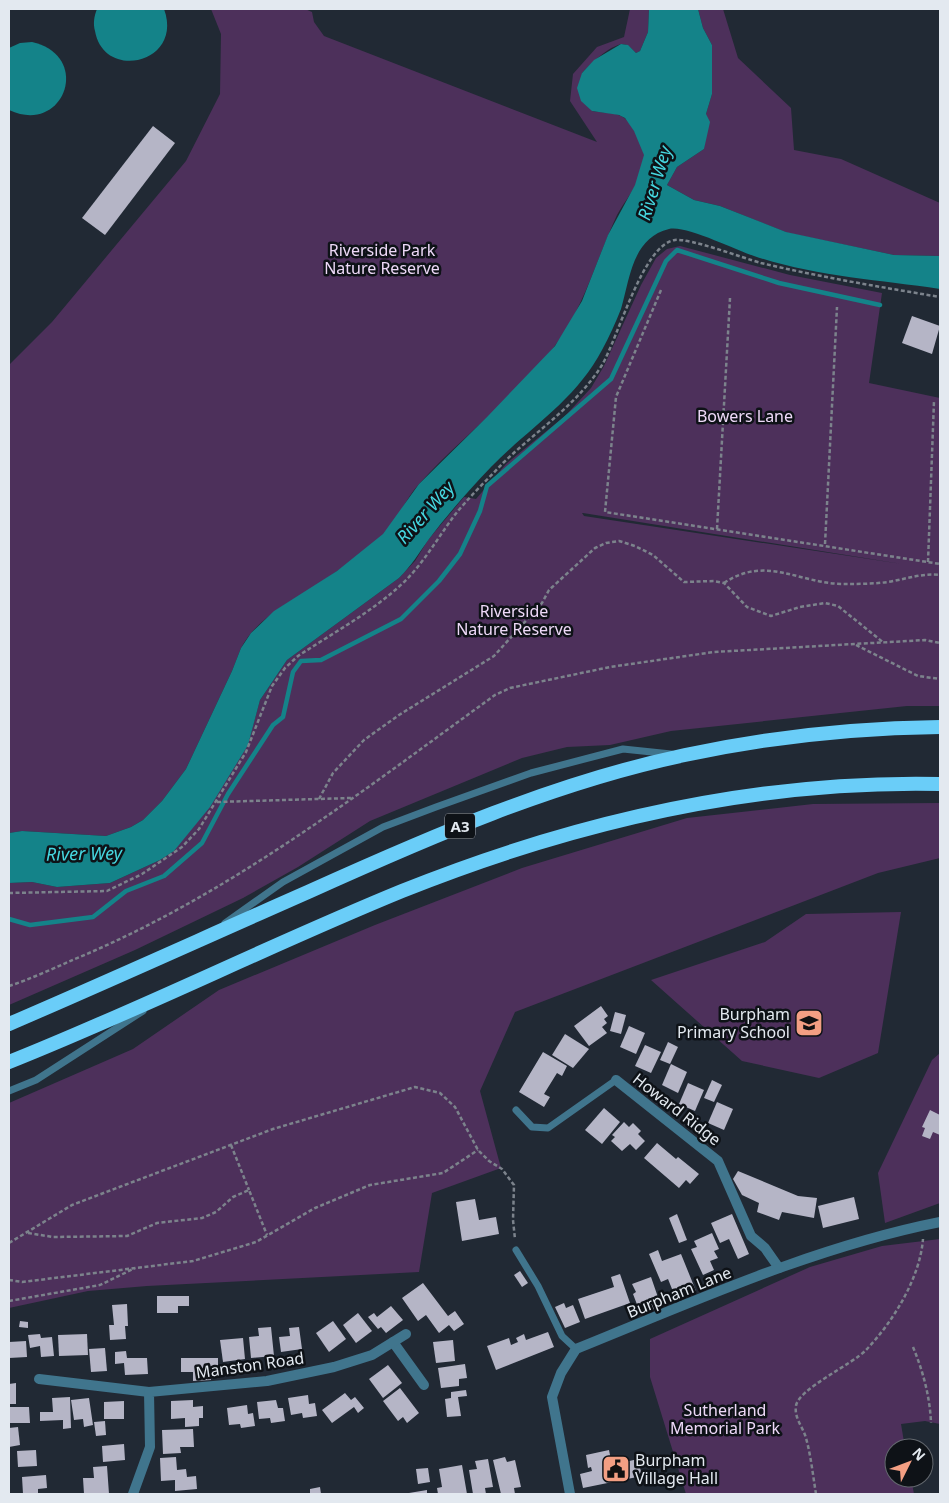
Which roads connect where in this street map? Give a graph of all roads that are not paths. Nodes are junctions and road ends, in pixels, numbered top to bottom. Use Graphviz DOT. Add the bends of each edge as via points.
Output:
graph roads {
  1 [pos="940,727"];
  2 [pos="682,756"];
  3 [pos="940,784"];
  4 [pos="202,939"];
  5 [pos="167,996"];
  6 [pos="9,1024"];
  7 [pos="9,1062"];
  8 [pos="616,1080"];
  9 [pos="9,1090"];
  10 [pos="516,1110"];
  11 [pos="940,1222"];
  12 [pos="516,1250"];
  13 [pos="779,1268"];
  14 [pos="406,1334"];
  15 [pos="393,1342"];
  16 [pos="576,1349"];
  17 [pos="39,1379"];
  18 [pos="424,1385"];
  19 [pos="149,1392"];
  20 [pos="134,1494"];
  21 [pos="570,1494"];
  1 -- 2 [label="highway, A3" via="828,732"];
  2 -- 4 [label="highway, A3" via="601,777 511,806 423,840"];
  2 -- 4 [label="lane" via="623,749 531,773 436,807 382,828 283,882"];
  3 -- 5 [label="highway, A3" via="832,787 747,795 670,808 594,826 484,860 404,891"];
  4 -- 6 [label="highway, A3"];
  5 -- 7 [label="highway, A3"];
  5 -- 9 [label="lane" via="36,1080"];
  8 -- 10 [label="lane, Howard Ridge" via="548,1128 532,1127"];
  8 -- 13 [label="street, Howard Ridge" via="718,1161 751,1236 765,1248"];
  11 -- 13 [label="street, Burpham Lane" via="840,1246"];
  12 -- 16 [label="lane" via="562,1336"];
  13 -- 16 [label="street, Burpham Lane"];
  14 -- 15 [label="street, Manston Road"];
  15 -- 18 [label="street"];
  15 -- 19 [label="street, Manston Road" via="372,1355 276,1379"];
  16 -- 21 [label="street" via="560,1373 552,1397"];
  17 -- 19 [label="street, Manston Road"];
  19 -- 20 [label="street" via="150,1447"];
}
